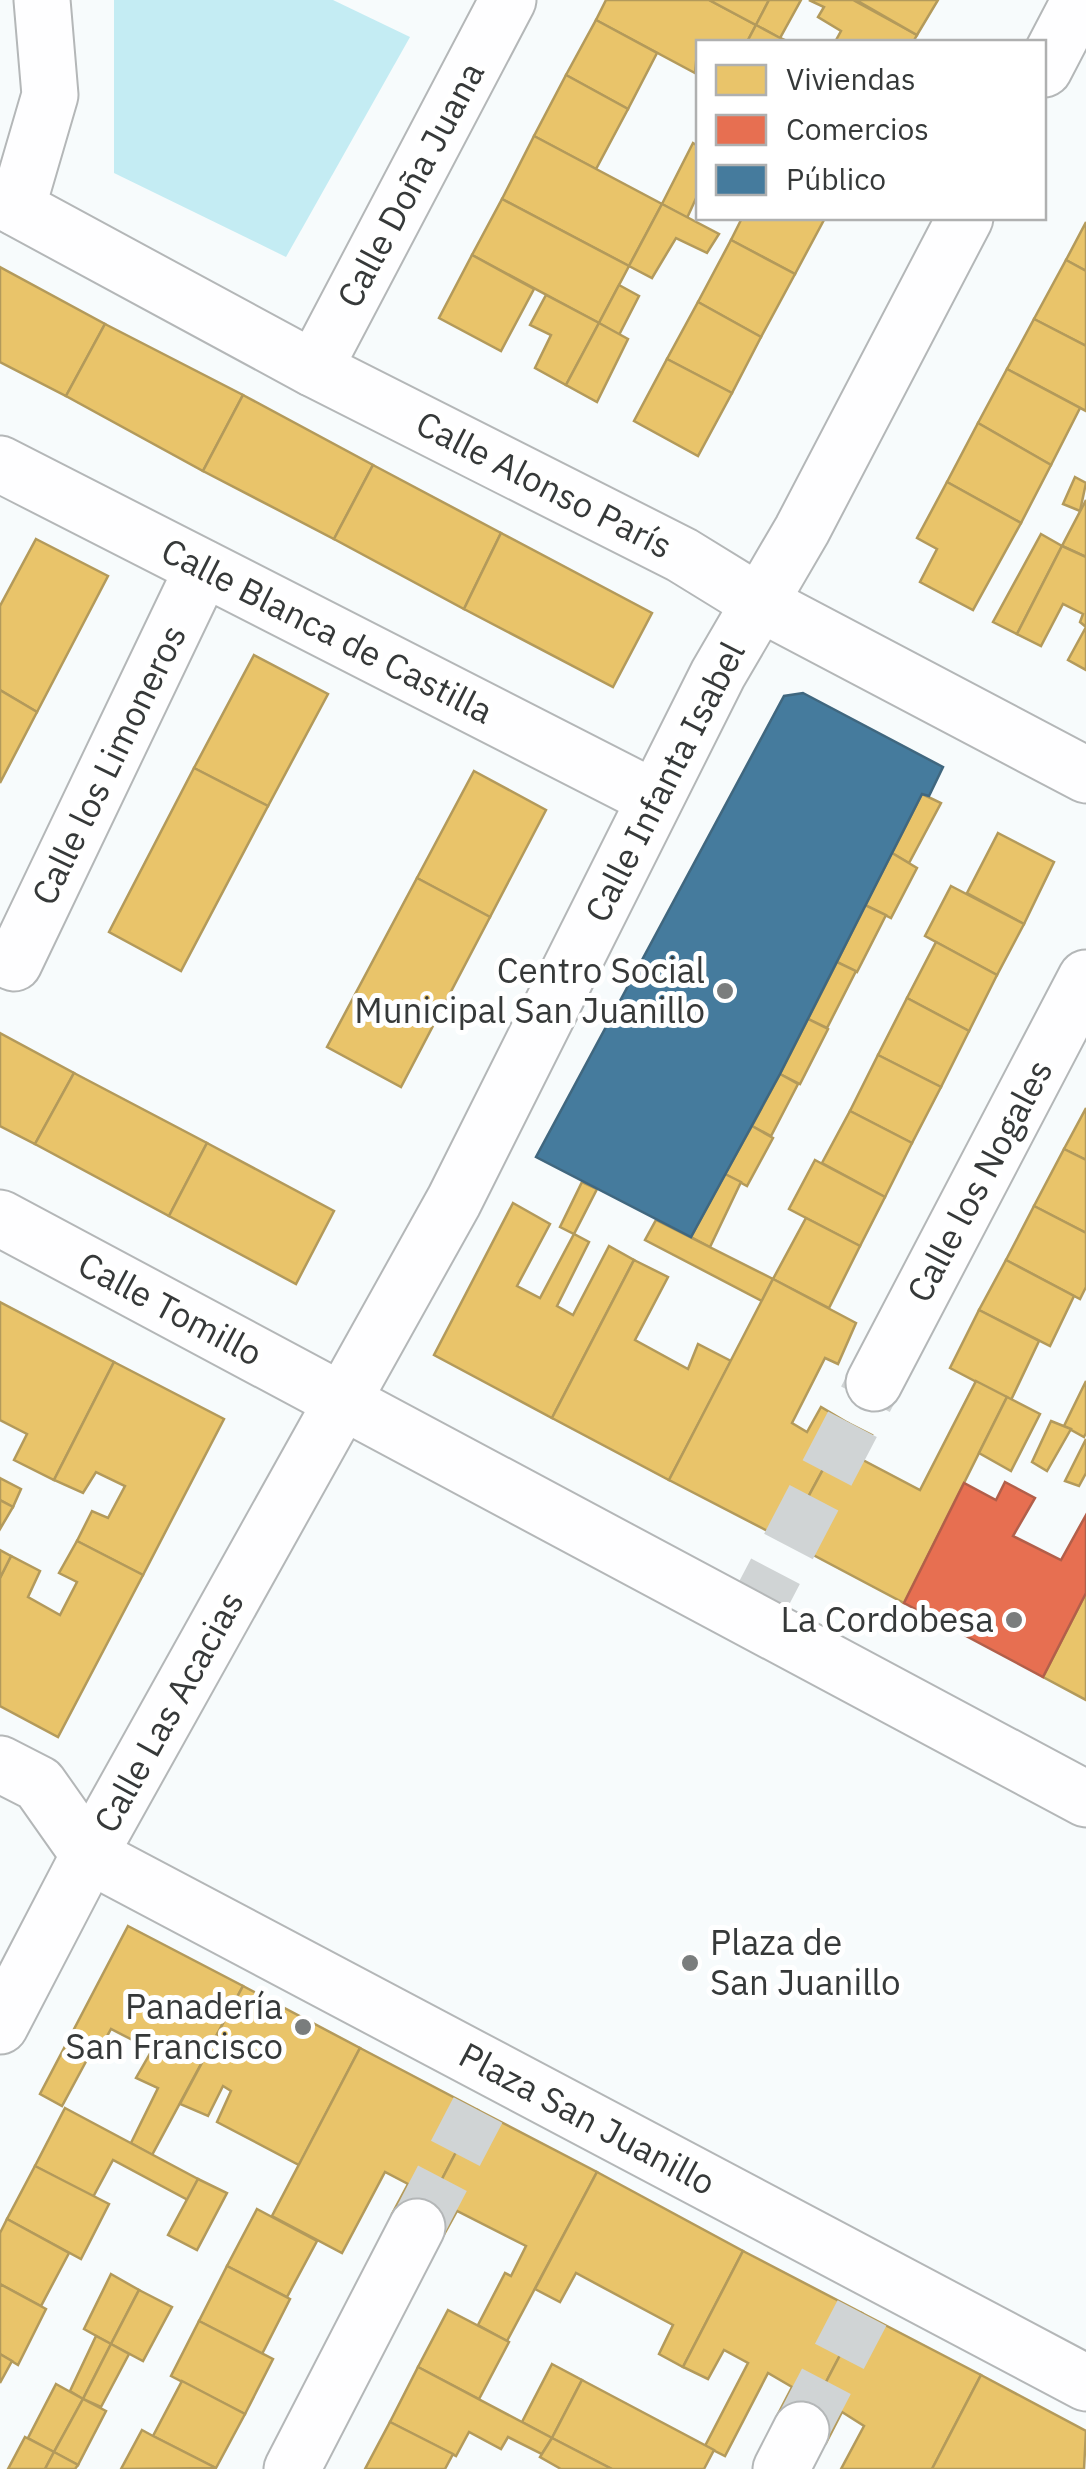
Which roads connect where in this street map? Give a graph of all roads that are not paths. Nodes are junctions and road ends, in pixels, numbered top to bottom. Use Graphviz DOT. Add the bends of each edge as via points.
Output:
graph roads {
  1 [pos="42,0"];
  2 [pos="508,0"];
  3 [pos="1080,0"];
  4 [pos="1046,65"];
  5 [pos="9,204"];
  6 [pos="964,220"];
  7 [pos="314,369"];
  8 [pos="0,464"];
  9 [pos="204,568"];
  10 [pos="760,604"];
  11 [pos="1086,775"];
  12 [pos="654,798"];
  13 [pos="14,963"];
  14 [pos="1086,978"];
  15 [pos="0,1218"];
  16 [pos="874,1384"];
  17 [pos="340,1400"];
  18 [pos="0,1764"];
  19 [pos="1086,1799"];
  20 [pos="89,1855"];
  21 [pos="0,2026"];
  22 [pos="417,2227"];
  23 [pos="1086,2383"];
  24 [pos="292,2469"];
  1 -- 5 [label="street" via="50,95"];
  2 -- 7 [label="street, Calle Doña Juana"];
  3 -- 4 [label="street"];
  5 -- 7 [label="street, Calle Alonso París"];
  6 -- 10 [label="street, Calle Infanta Isabel"];
  7 -- 10 [label="street, Calle Alonso París" via="682,555"];
  8 -- 9 [label="street, Calle Blanca de Castilla"];
  9 -- 12 [label="street, Calle Blanca de Castilla"];
  9 -- 13 [label="street, Calle los Limoneros"];
  10 -- 11 [label="street, Calle Alonso París"];
  10 -- 12 [label="street, Calle Infanta Isabel"];
  12 -- 17 [label="street, Calle Infanta Isabel" via="454,1201"];
  14 -- 16 [label="street, Calle los Nogales"];
  15 -- 17 [label="street, Calle Tomillo"];
  17 -- 19 [label="street"];
  17 -- 20 [label="street, Calle Las Acacias"];
  18 -- 20 [label="street" via="39,1784"];
  20 -- 21 [label="street, Calle Las Acacias"];
  20 -- 23 [label="street, Plaza San Juanillo" via="488,2091 873,2293"];
  22 -- 24 [label="street"];
}
